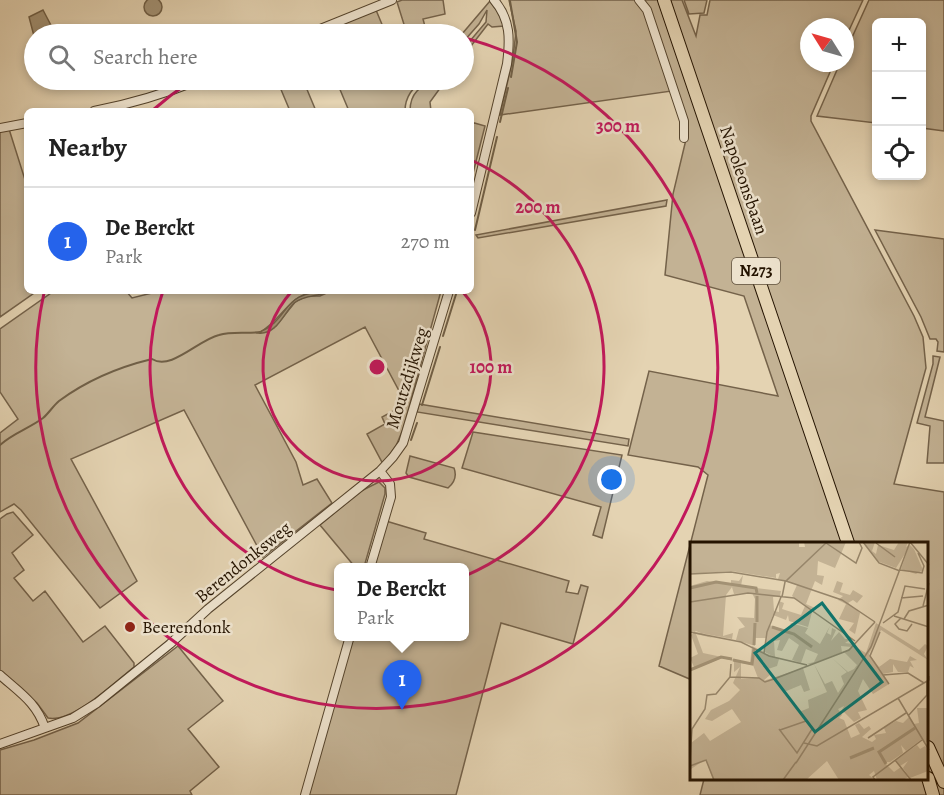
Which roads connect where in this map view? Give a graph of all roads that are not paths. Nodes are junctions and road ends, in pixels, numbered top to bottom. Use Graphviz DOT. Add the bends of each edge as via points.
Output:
graph roads {
  1 [pos="392,0"];
  2 [pos="639,0"];
  3 [pos="664,0"];
  4 [pos="498,1"];
  5 [pos="333,24"];
  6 [pos="173,90"];
  7 [pos="107,108"];
  8 [pos="24,124"];
  9 [pos="0,128"];
  10 [pos="684,138"];
  11 [pos="474,201"];
  12 [pos="448,294"];
  13 [pos="380,471"];
  14 [pos="848,542"];
  15 [pos="371,563"];
  16 [pos="349,641"];
  17 [pos="0,675"];
  18 [pos="45,728"];
  19 [pos="0,744"];
  20 [pos="929,751"];
  21 [pos="928,780"];
  22 [pos="944,782"];
  23 [pos="305,795"];
  24 [pos="933,795"];
  1 -- 5 [label="street"];
  2 -- 10 [label="street" via="647,10 684,121"];
  3 -- 14 [label="main road, Napoleonsbaan / N273"];
  4 -- 11 [label="street" via="509,32 507,64"];
  6 -- 7 [label="street"];
  8 -- 9 [label="street"];
  12 -- 13 [label="street, Moutzdijkweg" via="403,442"];
  13 -- 15 [label="street" via="390,484 391,497"];
  13 -- 18 [label="street, Berendonksweg" via="97,703 73,718"];
  16 -- 23 [label="street"];
  17 -- 18 [label="street" via="34,705"];
  18 -- 19 [label="street, Berendonksweg"];
  20 -- 22 [label="main road"];
  21 -- 24 [label="main road"];
}
